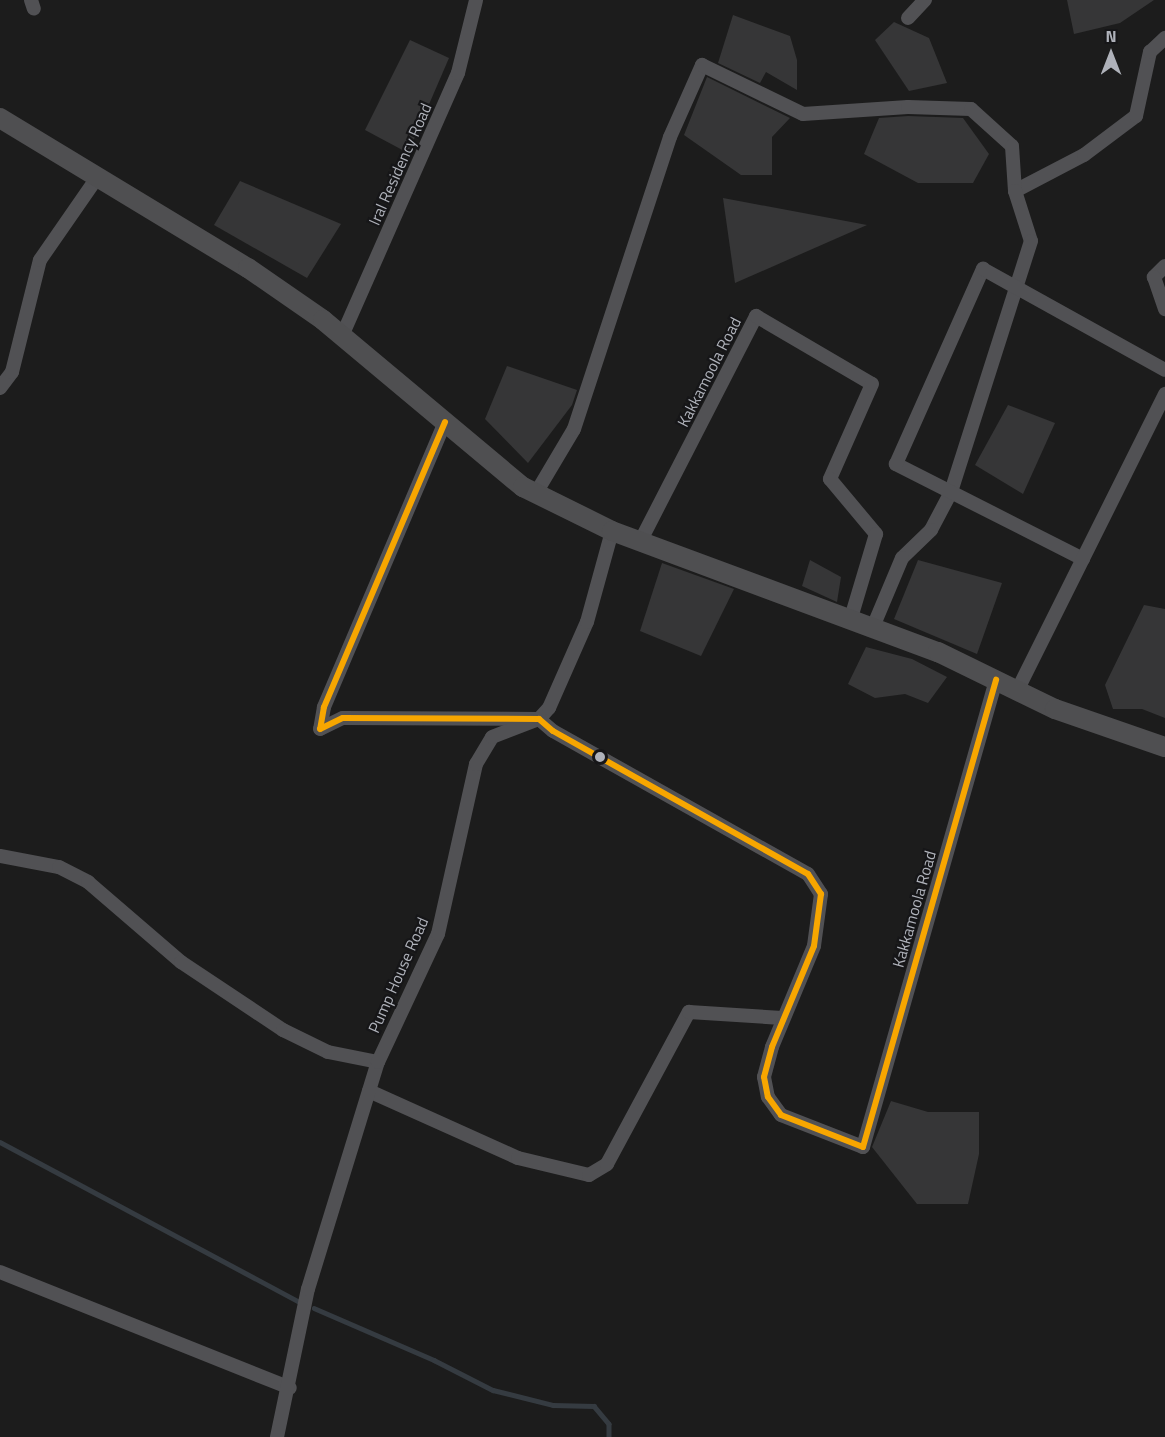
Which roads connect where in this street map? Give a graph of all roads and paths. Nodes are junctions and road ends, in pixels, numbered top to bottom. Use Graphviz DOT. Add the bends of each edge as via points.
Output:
graph roads {
  1 [pos="476,0"];
  2 [pos="925,0"];
  3 [pos="908,18"];
  4 [pos="1165,38"];
  5 [pos="0,118"];
  6 [pos="96,179"];
  7 [pos="1015,191"];
  8 [pos="1165,266"];
  9 [pos="1018,288"];
  10 [pos="1165,309"];
  11 [pos="342,336"];
  12 [pos="1165,370"];
  13 [pos="0,388"];
  14 [pos="1165,394"];
  15 [pos="445,422"];
  16 [pos="951,492"];
  17 [pos="536,493"];
  18 [pos="612,531"];
  19 [pos="641,540"];
  20 [pos="1083,559"];
  21 [pos="851,618"];
  22 [pos="873,627"];
  23 [pos="996,680"];
  24 [pos="1017,691"];
  25 [pos="539,718"];
  26 [pos="1165,747"];
  27 [pos="0,856"];
  28 [pos="782,1018"];
  29 [pos="378,1062"];
  30 [pos="369,1090"];
  31 [pos="0,1272"];
  32 [pos="290,1388"];
  33 [pos="277,1437"];
  1 -- 11 [label="street, Iral Residency Road" via="458,73"];
  2 -- 3 [label="street"];
  4 -- 7 [label="street" via="1150,52 1136,116 1084,155"];
  5 -- 6 [label="main road"];
  6 -- 11 [label="main road" via="248,268"];
  6 -- 13 [label="street" via="40,260 12,372"];
  7 -- 9 [label="street" via="1031,241"];
  7 -- 17 [label="street" via="1012,146 971,109 908,107 803,114 702,65 670,137 574,429"];
  8 -- 10 [label="street" via="1154,277"];
  9 -- 12 [label="street"];
  9 -- 16 [label="street"];
  9 -- 16 [label="street" via="983,269 896,464"];
  11 -- 15 [label="main road"];
  14 -- 20 [label="street"];
  15 -- 17 [label="main road"];
  15 -- 25 [label="street" via="324,707 320,729 343,718"];
  16 -- 20 [label="street"];
  16 -- 22 [label="street" via="931,530 902,558"];
  17 -- 18 [label="main road"];
  18 -- 19 [label="main road"];
  18 -- 25 [label="street" via="587,622 549,708"];
  19 -- 21 [label="main road"];
  19 -- 21 [label="street, Kakkamoola Road" via="756,316 872,384 830,479 876,534"];
  20 -- 24 [label="street"];
  21 -- 22 [label="main road"];
  22 -- 23 [label="main road"];
  23 -- 24 [label="main road"];
  23 -- 28 [label="street, Kakkamoola Road" via="863,1147 781,1114 768,1096 764,1077"];
  24 -- 26 [label="main road" via="1054,709"];
  25 -- 28 [label="street" via="553,730 808,874 821,894 814,946"];
  25 -- 29 [label="street, Pump House Road" via="492,737 483,748 476,764 438,934"];
  27 -- 29 [label="street" via="59,867 88,882 181,962 283,1030 328,1052"];
  28 -- 30 [label="street" via="689,1012 606,1164 589,1174 568,1173 518,1158"];
  29 -- 30 [label="street, Pump House Road"];
  30 -- 32 [label="street, Pump House Road" via="308,1289"];
  31 -- 32 [label="street"];
  32 -- 33 [label="street, Pump House Road"];
}
